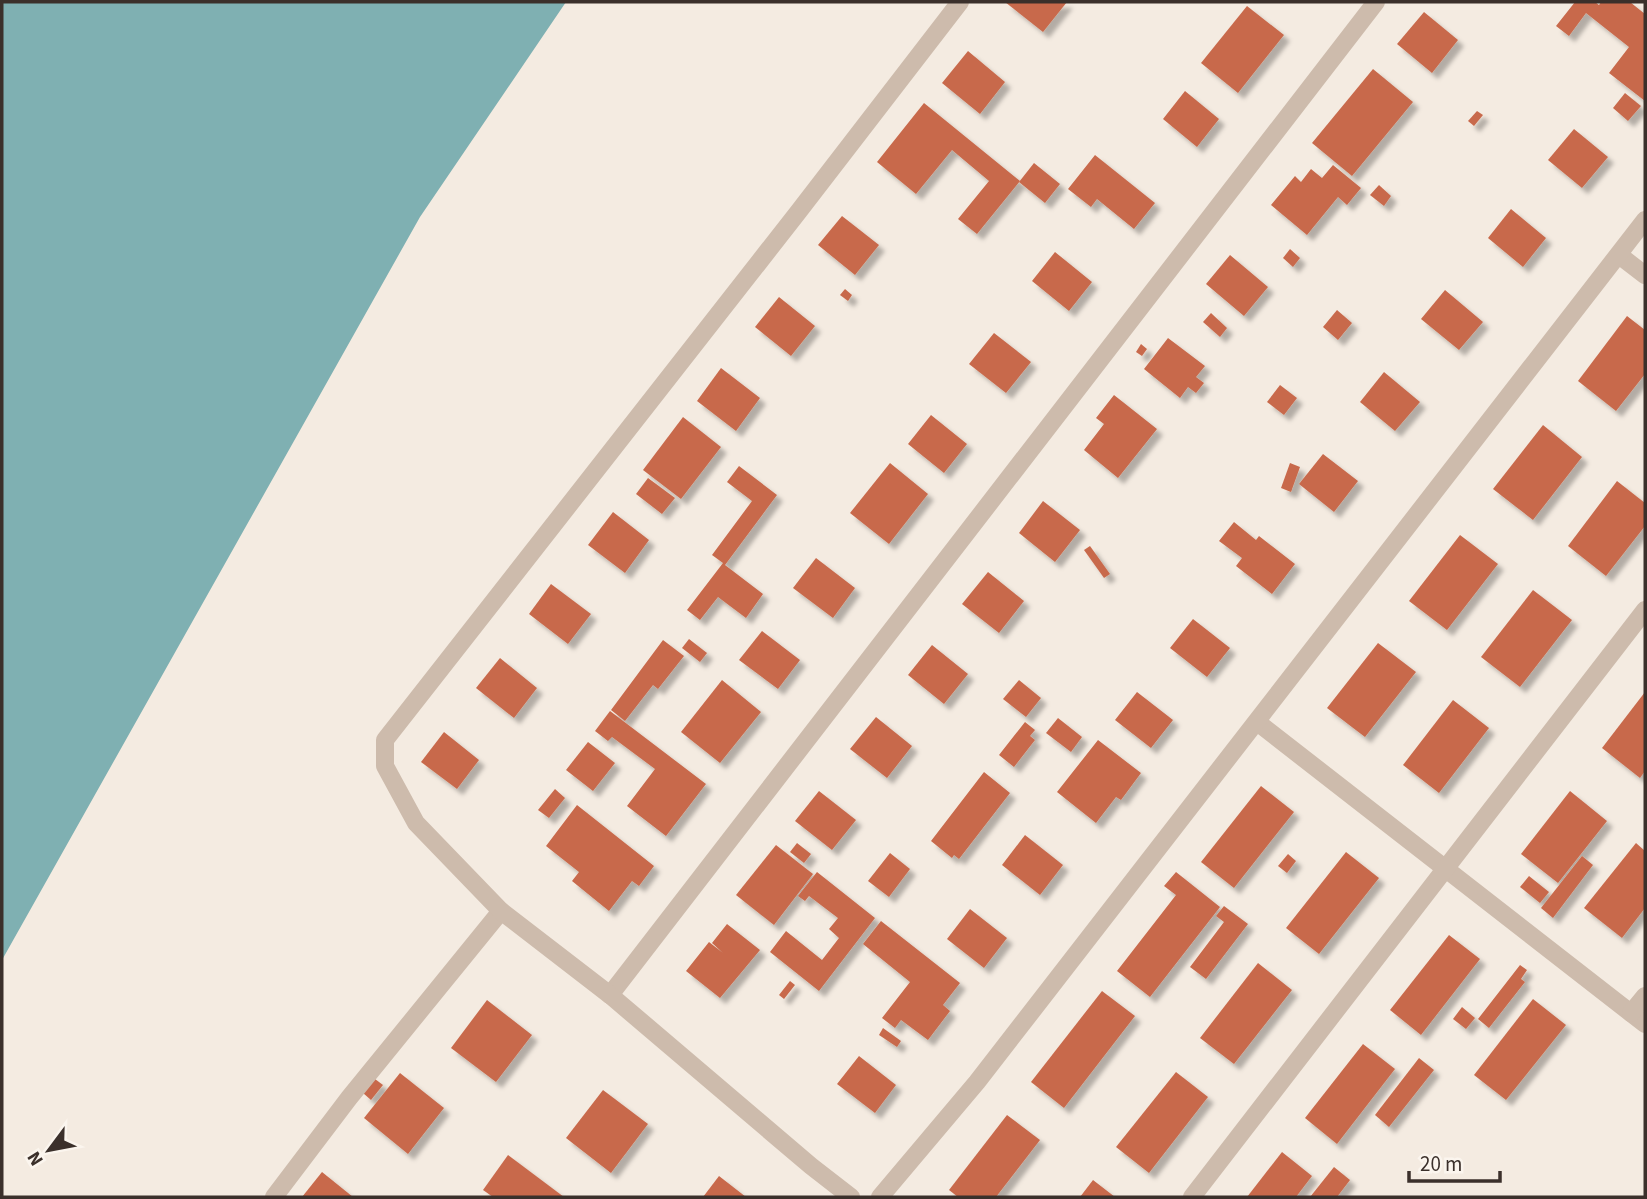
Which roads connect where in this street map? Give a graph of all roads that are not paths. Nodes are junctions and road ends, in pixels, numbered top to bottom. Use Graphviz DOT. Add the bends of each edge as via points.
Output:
graph roads {
  1 [pos="960,2"];
  2 [pos="1376,2"];
  3 [pos="1645,220"];
  4 [pos="1619,255"];
  5 [pos="1645,275"];
  6 [pos="1645,610"];
  7 [pos="1257,722"];
  8 [pos="1445,868"];
  9 [pos="501,911"];
  10 [pos="610,995"];
  11 [pos="1645,996"];
  12 [pos="1638,1019"];
  13 [pos="274,1197"];
  14 [pos="851,1197"];
  15 [pos="880,1197"];
  16 [pos="1192,1197"];
  1 -- 9 [label="street" via="384,740 384,765 416,823"];
  2 -- 10 [label="street"];
  3 -- 4 [label="street"];
  4 -- 5 [label="street"];
  4 -- 7 [label="street"];
  6 -- 8 [label="street"];
  7 -- 8 [label="street"];
  7 -- 15 [label="street" via="977,1082"];
  8 -- 12 [label="street"];
  8 -- 16 [label="street"];
  9 -- 10 [label="street"];
  9 -- 13 [label="street"];
  10 -- 14 [label="street"];
  11 -- 12 [label="street"];
}
